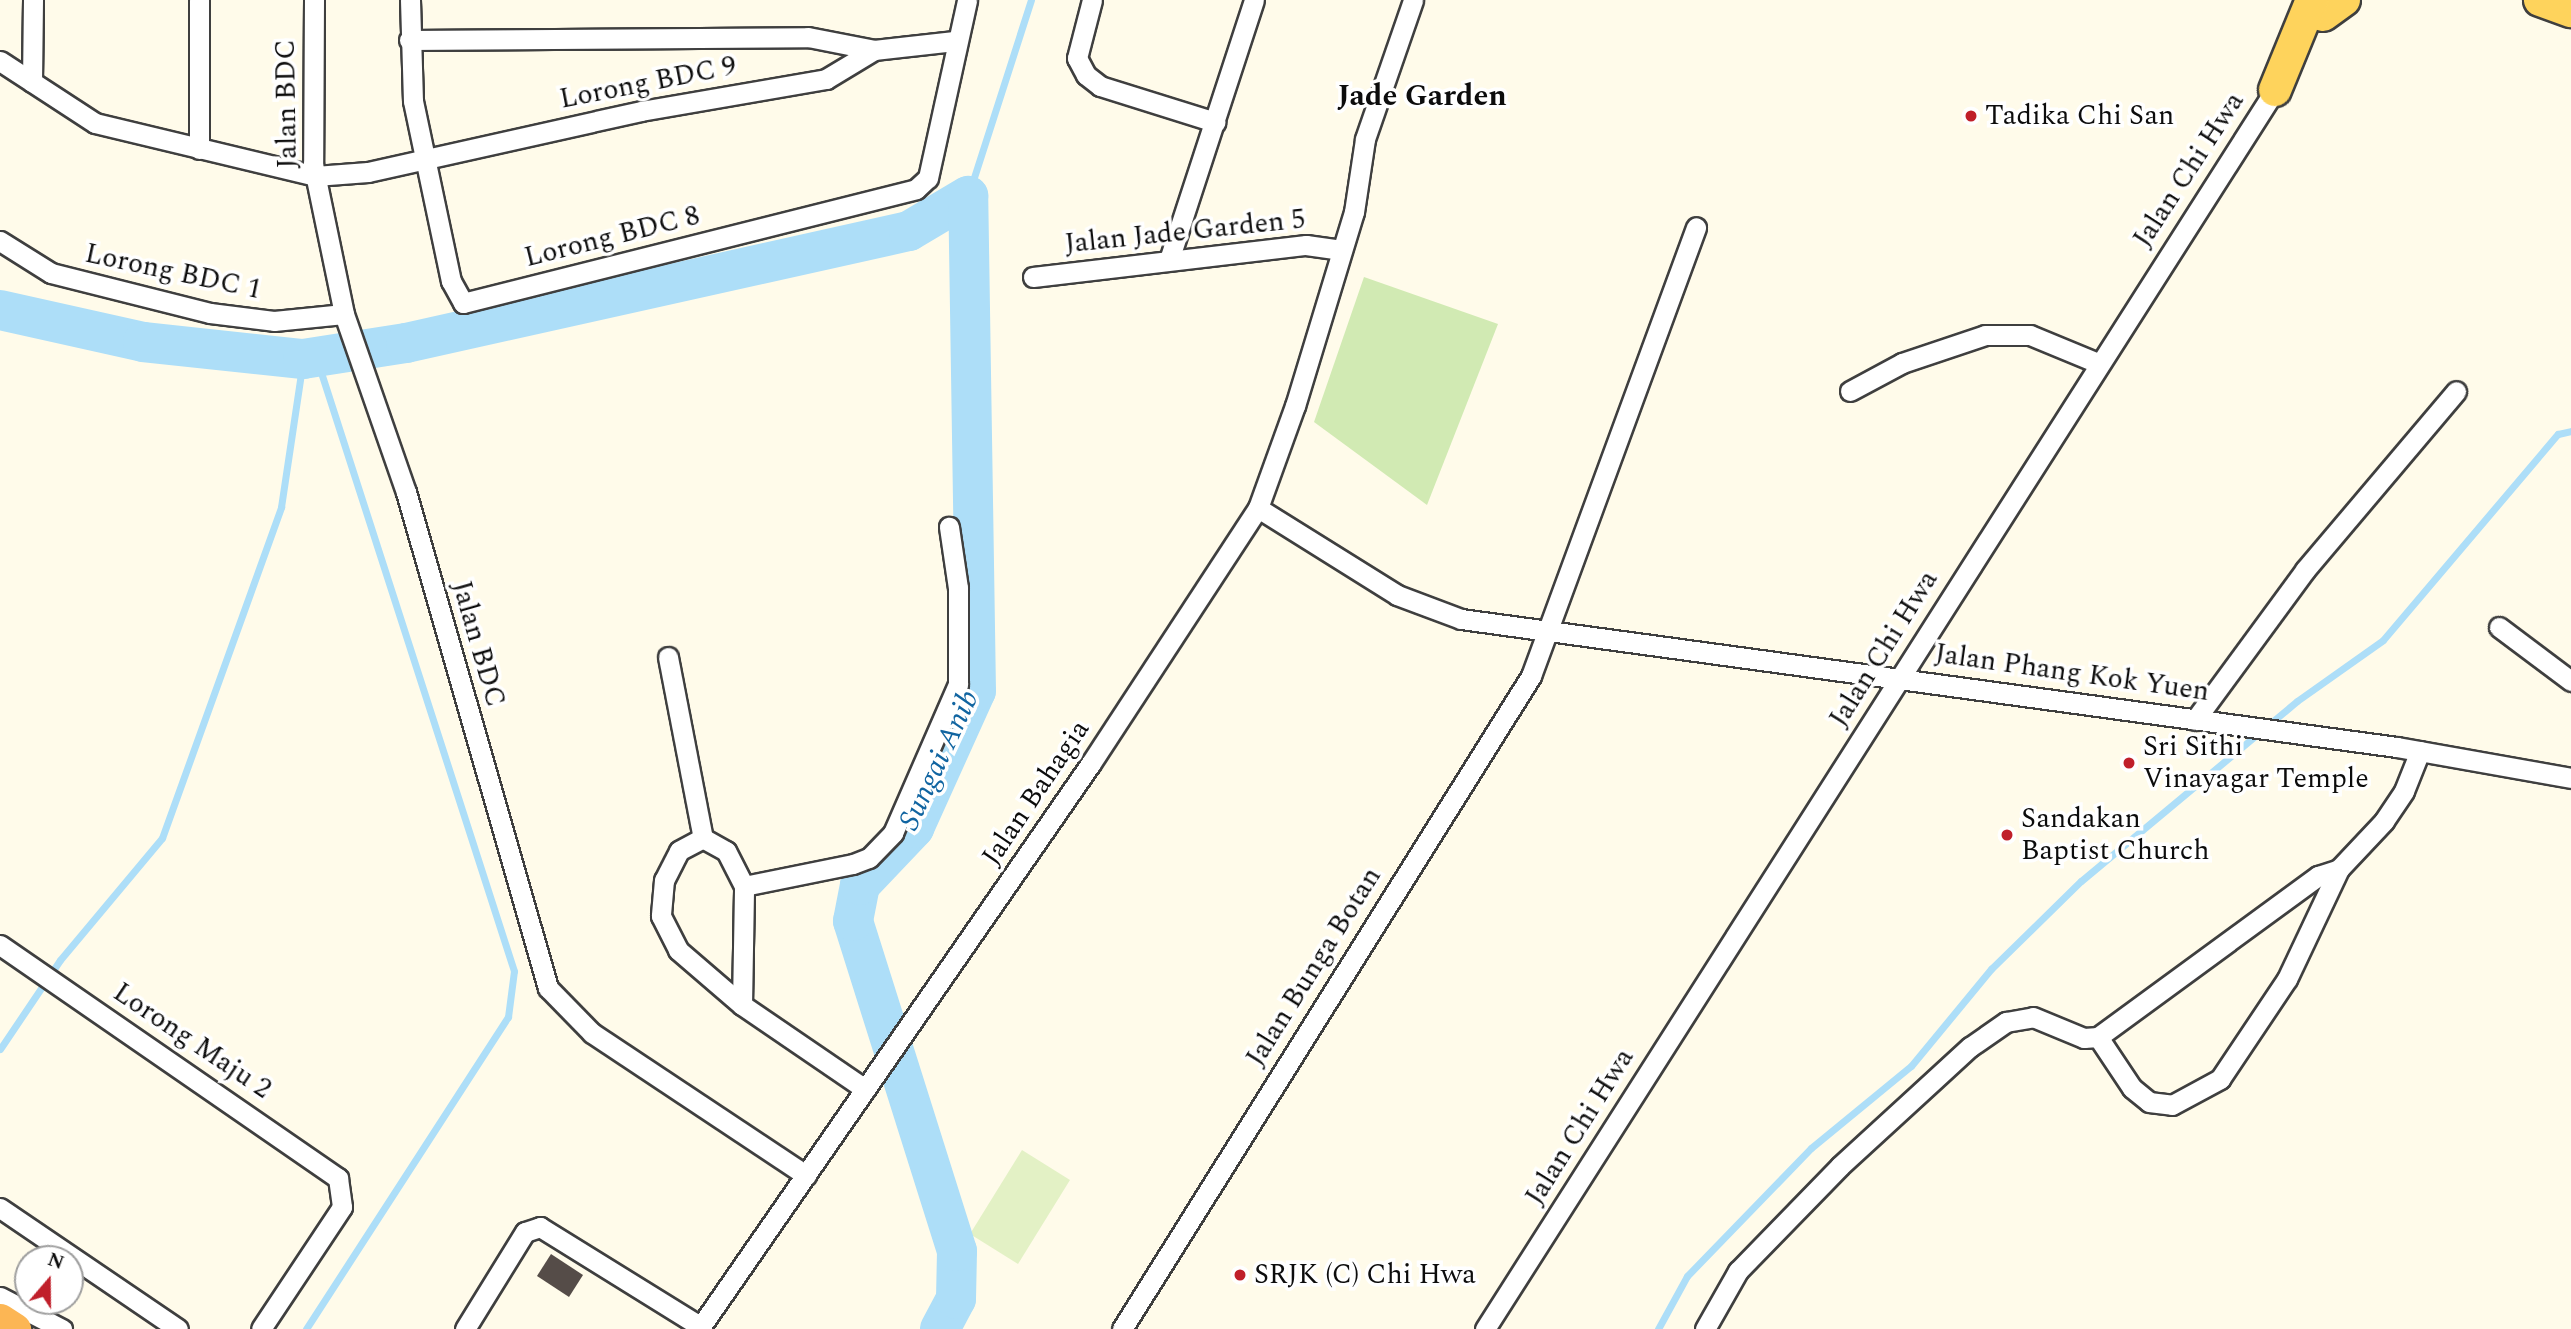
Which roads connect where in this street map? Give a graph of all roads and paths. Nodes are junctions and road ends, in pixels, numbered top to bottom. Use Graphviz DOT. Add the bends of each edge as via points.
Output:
graph roads {
  1 [pos="33,0"];
  2 [pos="199,0"];
  3 [pos="314,0"];
  4 [pos="410,0"];
  5 [pos="967,0"];
  6 [pos="1091,0"];
  7 [pos="1254,0"];
  8 [pos="1413,0"];
  9 [pos="2540,0"];
  10 [pos="2328,4"];
  11 [pos="2571,10"];
  12 [pos="409,40"];
  13 [pos="954,41"];
  14 [pos="874,50"];
  15 [pos="0,61"];
  16 [pos="32,82"];
  17 [pos="2275,90"];
  18 [pos="1215,122"];
  19 [pos="199,149"];
  20 [pos="426,156"];
  21 [pos="315,176"];
  22 [pos="1696,227"];
  23 [pos="0,241"];
  24 [pos="1342,250"];
  25 [pos="1170,257"];
  26 [pos="1033,277"];
  27 [pos="344,314"];
  28 [pos="2098,363"];
  29 [pos="1850,391"];
  30 [pos="2456,391"];
  31 [pos="1258,508"];
  32 [pos="949,527"];
  33 [pos="2499,627"];
  34 [pos="1547,633"];
  35 [pos="668,657"];
  36 [pos="1899,678"];
  37 [pos="2571,681"];
  38 [pos="2195,720"];
  39 [pos="2420,751"];
  40 [pos="2571,778"];
  41 [pos="703,838"];
  42 [pos="2339,869"];
  43 [pos="744,886"];
  44 [pos="0,945"];
  45 [pos="742,1005"];
  46 [pos="2098,1037"];
  47 [pos="865,1089"];
  48 [pos="806,1175"];
  49 [pos="2,1210"];
  50 [pos="0,1297"];
  51 [pos="0,1320"];
  52 [pos="700,1328"];
  53 [pos="14,1329"];
  54 [pos="62,1329"];
  55 [pos="177,1329"];
  56 [pos="261,1329"];
  57 [pos="465,1329"];
  58 [pos="1122,1329"];
  59 [pos="1485,1329"];
  60 [pos="1704,1329"];
  1 -- 16 [label="street"];
  2 -- 19 [label="street"];
  3 -- 21 [label="street, Jalan BDC"];
  4 -- 12 [label="street"];
  5 -- 13 [label="street"];
  6 -- 18 [label="street" via="1078,48 1086,75 1100,86"];
  7 -- 18 [label="street"];
  8 -- 24 [label="street, Jalan Bahagia" via="1365,139"];
  9 -- 11 [label="main road"];
  10 -- 17 [label="main road"];
  12 -- 14 [label="street" via="808,37"];
  12 -- 20 [label="street" via="413,101"];
  13 -- 14 [label="street"];
  13 -- 20 [label="street, Lorong BDC 8" via="923,184 463,303 451,281"];
  14 -- 20 [label="street, Lorong BDC 9" via="826,79"];
  15 -- 16 [label="street, Lorong BDC 9"];
  16 -- 19 [label="street, Lorong BDC 9" via="95,124"];
  17 -- 28 [label="street, Jalan Chi Hwa"];
  18 -- 25 [label="street"];
  19 -- 21 [label="street, Lorong BDC 9"];
  20 -- 21 [label="street, Lorong BDC 9" via="368,172"];
  21 -- 27 [label="street, Jalan BDC"];
  22 -- 34 [label="street, Jalan Bunga Botan"];
  23 -- 27 [label="street, Lorong BDC 1" via="62,276 209,313 274,321"];
  24 -- 25 [label="street, Jalan Jade Garden 5" via="1307,245"];
  24 -- 31 [label="street, Jalan Bahagia" via="1274,476"];
  25 -- 26 [label="street, Jalan Jade Garden 5"];
  27 -- 48 [label="street, Jalan BDC" via="406,492 548,988 592,1033"];
  28 -- 29 [label="street" via="2030,335 1985,335 1902,363"];
  28 -- 36 [label="street, Jalan Chi Hwa"];
  30 -- 38 [label="street" via="2305,570"];
  31 -- 34 [label="street, Jalan Phang Kok Yuen" via="1415,604 1461,619"];
  31 -- 47 [label="street, Jalan Bahagia" via="1091,763"];
  32 -- 43 [label="street" via="957,577 958,684 893,833 869,858 853,864"];
  33 -- 37 [label="street"];
  34 -- 36 [label="street, Jalan Phang Kok Yuen"];
  34 -- 58 [label="street, Jalan Bunga Botan" via="1531,676 1497,736 1350,959"];
  35 -- 41 [label="street"];
  36 -- 38 [label="street, Jalan Phang Kok Yuen"];
  36 -- 59 [label="street, Jalan Chi Hwa"];
  38 -- 39 [label="street, Jalan Phang Kok Yuen"];
  39 -- 40 [label="street, Jalan Phang Kok Yuen"];
  39 -- 42 [label="street" via="2384,821"];
  41 -- 43 [label="street" via="726,851"];
  41 -- 45 [label="street" via="679,851 671,864 661,916 678,950"];
  42 -- 46 [label="street" via="2318,876"];
  42 -- 46 [label="street" via="2287,979 2220,1079 2172,1105 2149,1101 2132,1088"];
  43 -- 45 [label="street"];
  44 -- 56 [label="street, Lorong Maju 2" via="328,1168 344,1192 341,1206"];
  45 -- 47 [label="street"];
  46 -- 60 [label="street" via="2084,1038 2033,1017 1995,1028 1780,1227 1738,1271"];
  47 -- 48 [label="street, Jalan Bahagia"];
  48 -- 52 [label="street, Jalan Bahagia"];
  49 -- 55 [label="street"];
  50 -- 54 [label="street"];
  51 -- 53 [label="highway"];
  52 -- 57 [label="street" via="540,1227 532,1227"];
}
